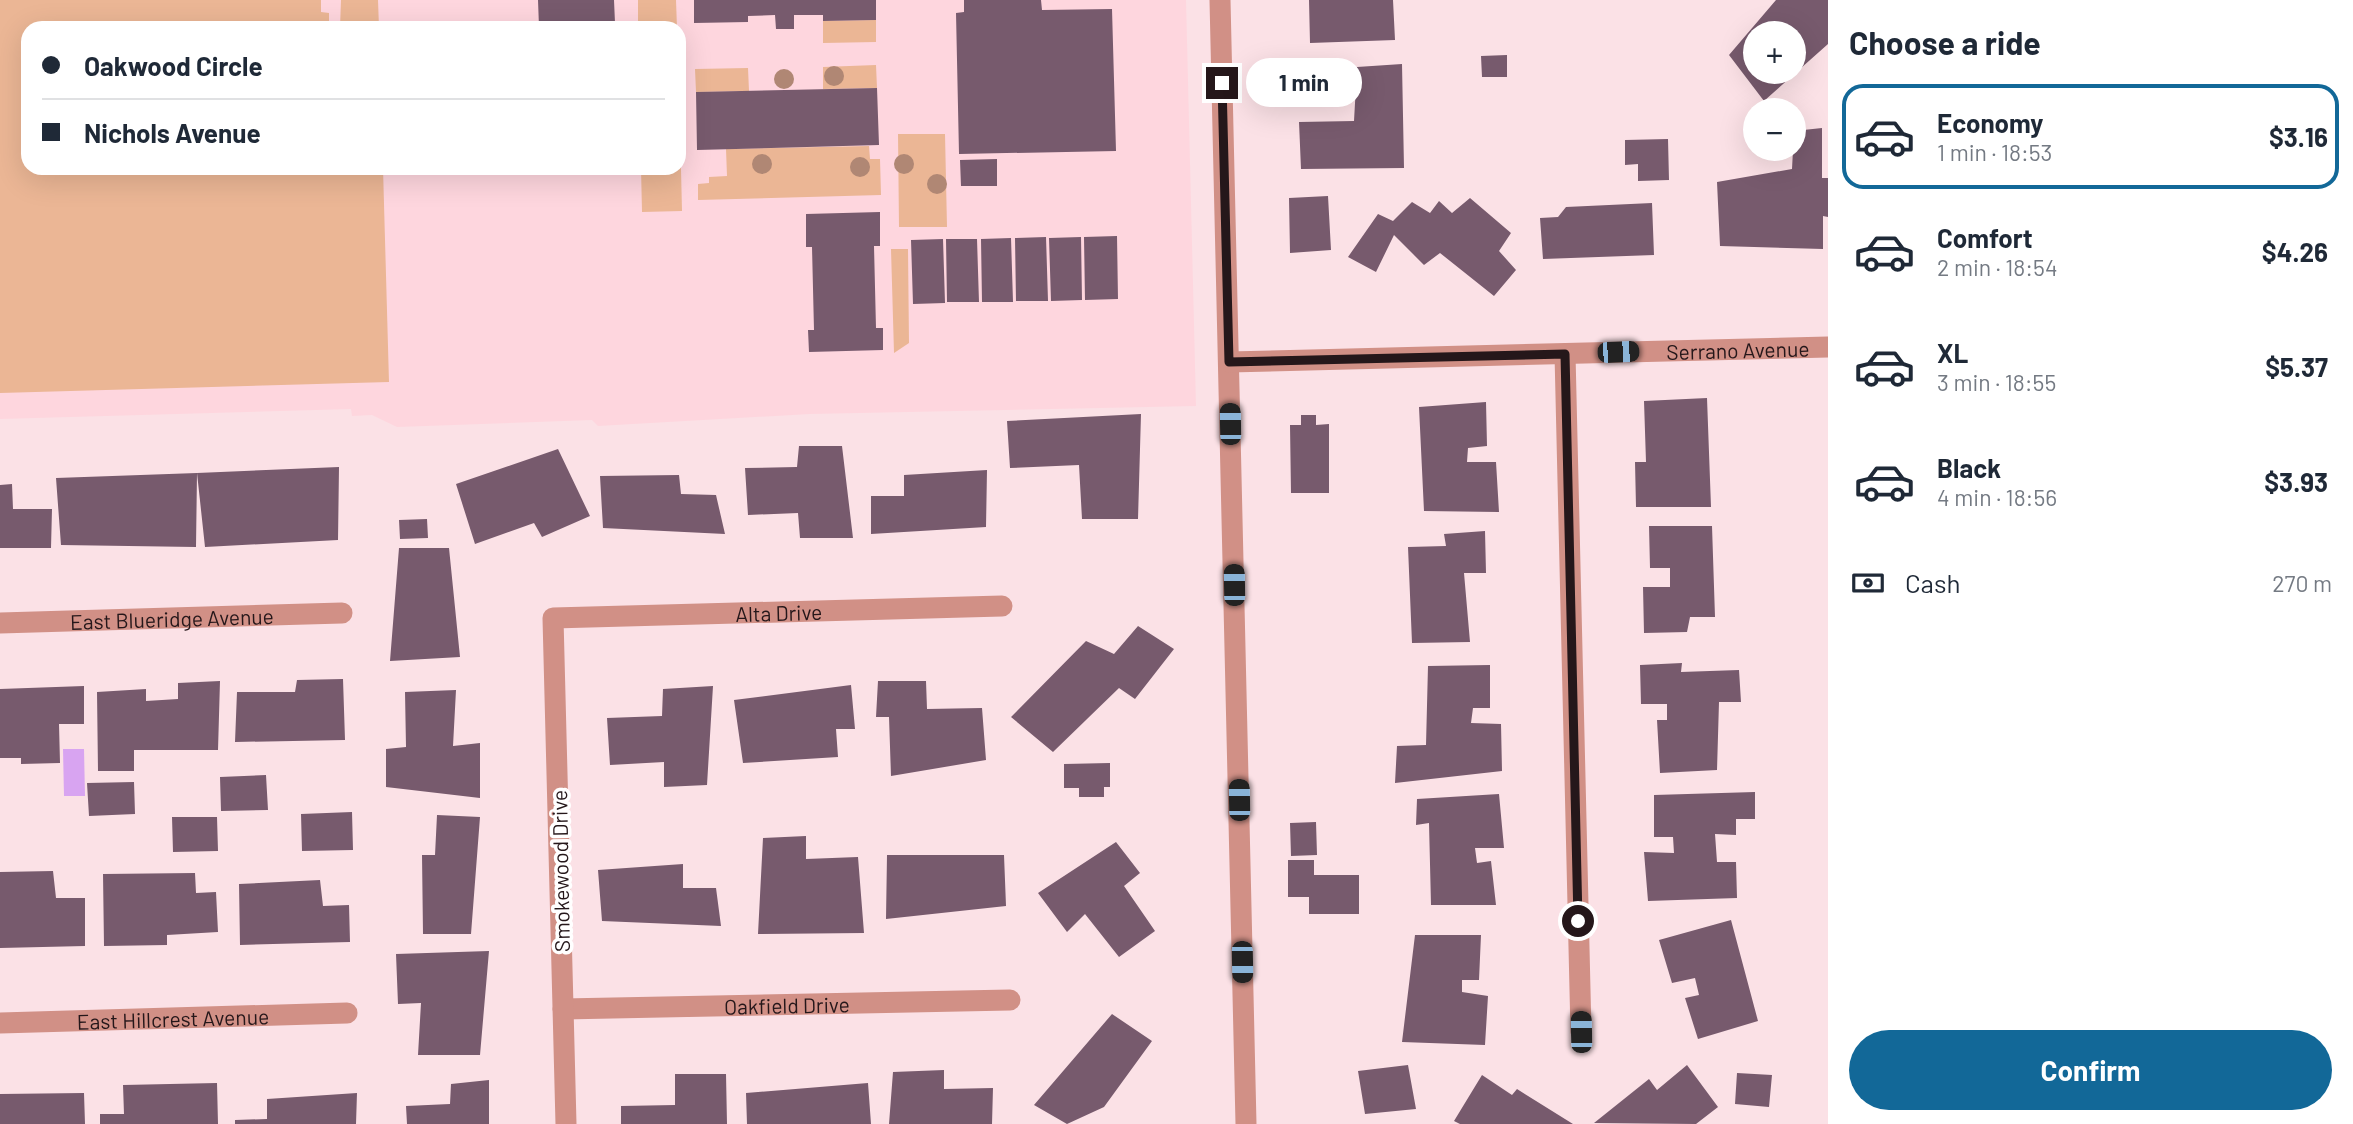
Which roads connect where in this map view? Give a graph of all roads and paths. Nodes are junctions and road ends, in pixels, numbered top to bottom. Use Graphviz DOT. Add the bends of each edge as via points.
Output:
graph roads {
  1 [pos="1220,0"];
  2 [pos="1828,347"];
  3 [pos="1565,354"];
  4 [pos="1229,362"];
  5 [pos="1002,606"];
  6 [pos="342,614"];
  7 [pos="553,618"];
  8 [pos="0,623"];
  9 [pos="1010,1000"];
  10 [pos="563,1009"];
  11 [pos="347,1013"];
  12 [pos="0,1023"];
  13 [pos="1581,1032"];
  14 [pos="566,1124"];
  15 [pos="1246,1124"];
  1 -- 4 [label="street"];
  2 -- 3 [label="street, Serrano Avenue"];
  3 -- 4 [label="street, Serrano Avenue"];
  3 -- 13 [label="street"];
  4 -- 15 [label="street"];
  5 -- 7 [label="street, Alta Drive"];
  6 -- 8 [label="street, East Blueridge Avenue"];
  7 -- 10 [label="street, Smokewood Drive"];
  9 -- 10 [label="street, Oakfield Drive"];
  10 -- 14 [label="street, Smokewood Drive"];
  11 -- 12 [label="street, East Hillcrest Avenue"];
}
